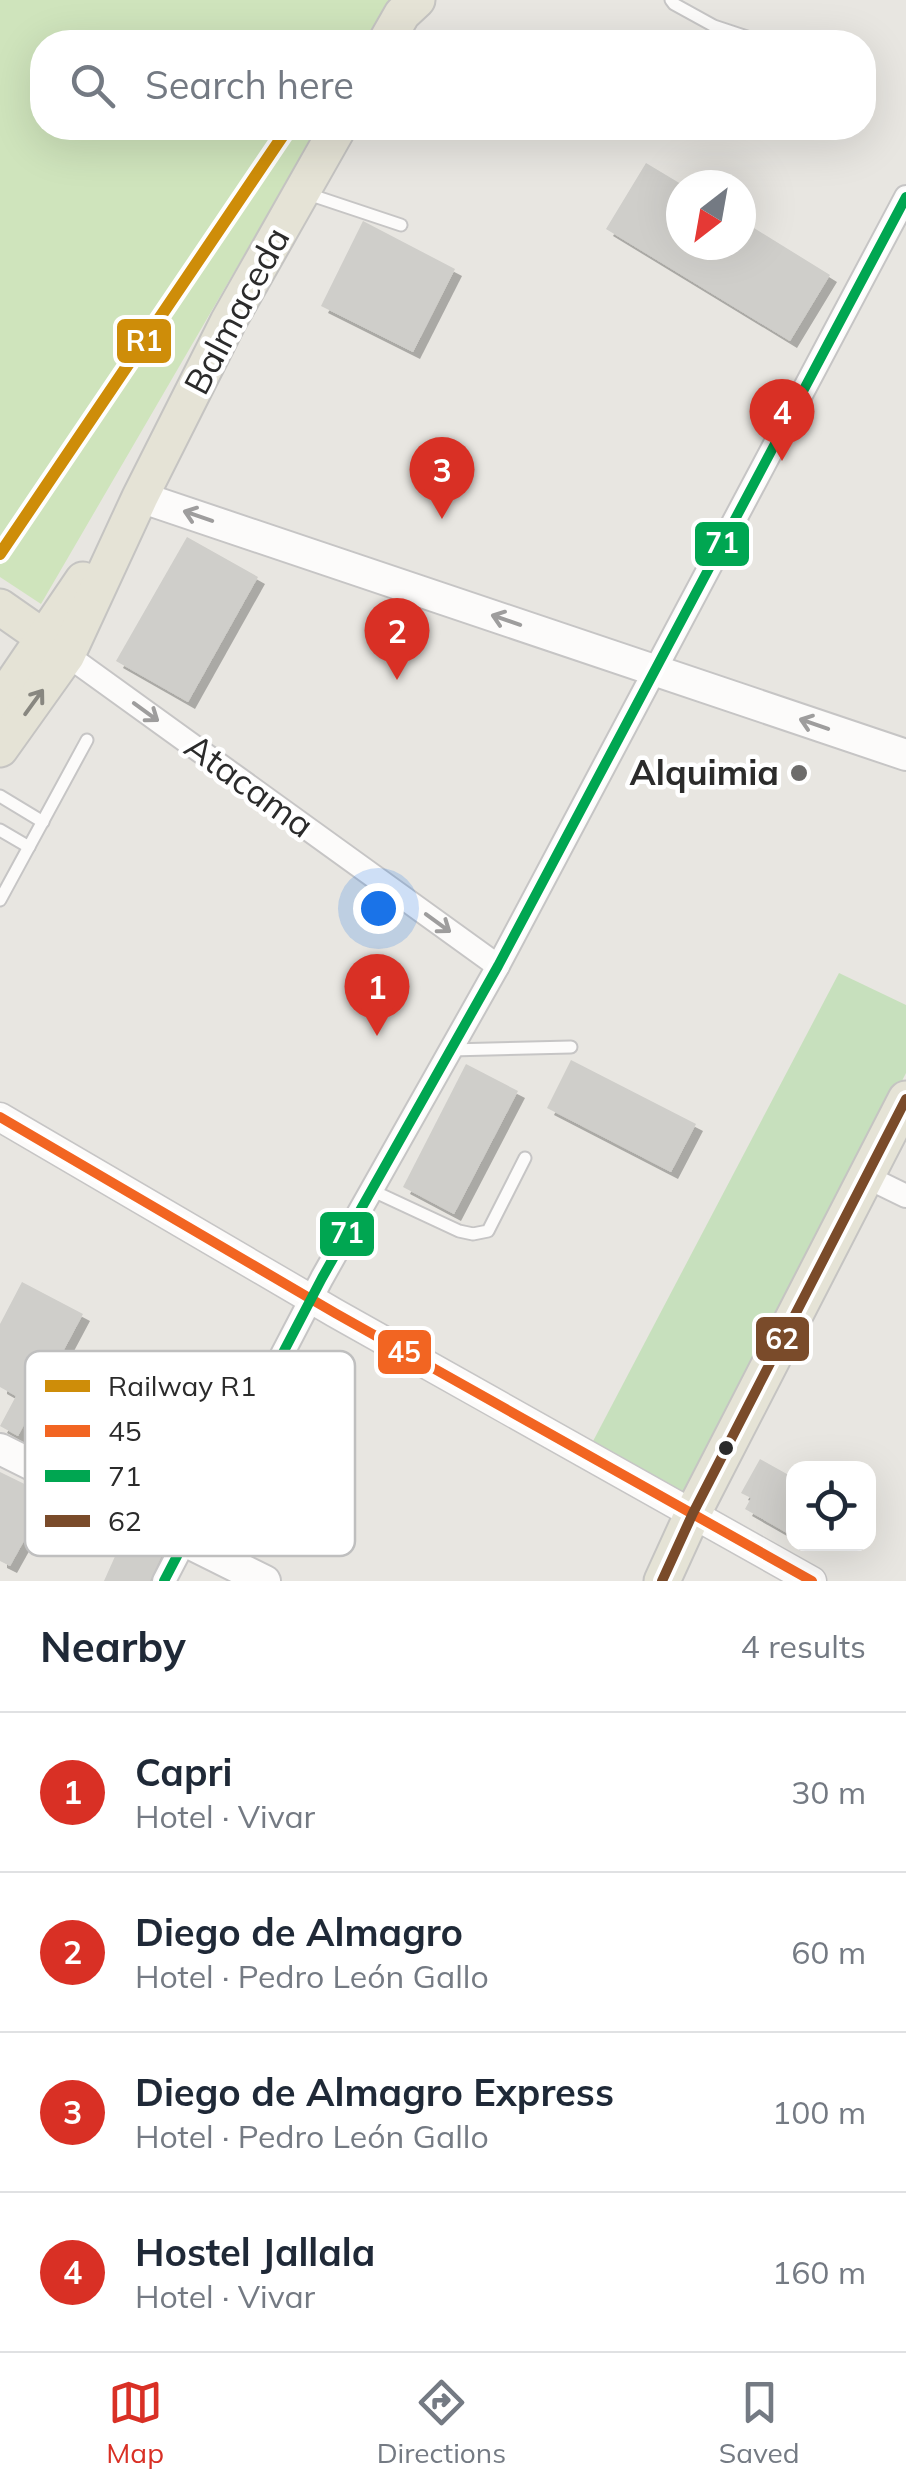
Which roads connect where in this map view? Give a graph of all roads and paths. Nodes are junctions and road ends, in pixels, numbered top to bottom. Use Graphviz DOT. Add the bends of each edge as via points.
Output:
graph roads {
  1 [pos="417,0"];
  2 [pos="671,0"];
  3 [pos="393,30"];
  4 [pos="726,30"];
  5 [pos="331,140"];
  6 [pos="302,192"];
  7 [pos="906,197"];
  8 [pos="401,226"];
  9 [pos="140,496"];
  10 [pos="0,607"];
  11 [pos="56,646"];
  12 [pos="655,670"];
  13 [pos="0,702"];
  14 [pos="88,740"];
  15 [pos="0,749"];
  16 [pos="906,756"];
  17 [pos="0,796"];
  18 [pos="43,822"];
  19 [pos="0,830"];
  20 [pos="29,847"];
  21 [pos="0,900"];
  22 [pos="498,966"];
  23 [pos="571,1047"];
  24 [pos="450,1050"];
  25 [pos="906,1099"];
  26 [pos="0,1117"];
  27 [pos="525,1158"];
  28 [pos="867,1177"];
  29 [pos="371,1190"];
  30 [pos="906,1196"];
  31 [pos="312,1298"];
  32 [pos="284,1351"];
  33 [pos="0,1449"];
  34 [pos="25,1462"];
  35 [pos="693,1513"];
  36 [pos="176,1556"];
  37 [pos="214,1556"];
  38 [pos="164,1581"];
  39 [pos="265,1581"];
  40 [pos="662,1581"];
  41 [pos="812,1581"];
  1 -- 3 [label="main road"];
  2 -- 4 [label="lane"];
  5 -- 6 [label="main road, Balmaceda"];
  6 -- 8 [label="lane"];
  6 -- 9 [label="main road, Balmaceda"];
  7 -- 12 [label="street"];
  9 -- 11 [label="main road, Balmaceda"];
  12 -- 9 [label="main road, one-way"];
  10 -- 11 [label="main road, Atacama"];
  11 -- 13 [label="main road, Balmaceda"];
  15 -- 11 [label="main road, Balmaceda, one-way"];
  11 -- 22 [label="street, Atacama, one-way"];
  16 -- 12 [label="main road, one-way"];
  12 -- 22 [label="street"];
  14 -- 18 [label="lane"];
  17 -- 18 [label="lane"];
  18 -- 20 [label="lane"];
  19 -- 20 [label="lane"];
  20 -- 21 [label="lane"];
  22 -- 24 [label="street"];
  23 -- 24 [label="lane"];
  24 -- 29 [label="street"];
  25 -- 28 [label="main road"];
  26 -- 31 [label="street"];
  27 -- 29 [label="lane" via="488,1230 472,1234"];
  28 -- 30 [label="street"];
  28 -- 35 [label="main road"];
  29 -- 31 [label="street"];
  31 -- 32 [label="street"];
  31 -- 35 [label="street"];
  33 -- 34 [label="main road"];
  35 -- 40 [label="main road"];
  35 -- 41 [label="street"];
  36 -- 38 [label="street"];
  37 -- 39 [label="main road"];
}
